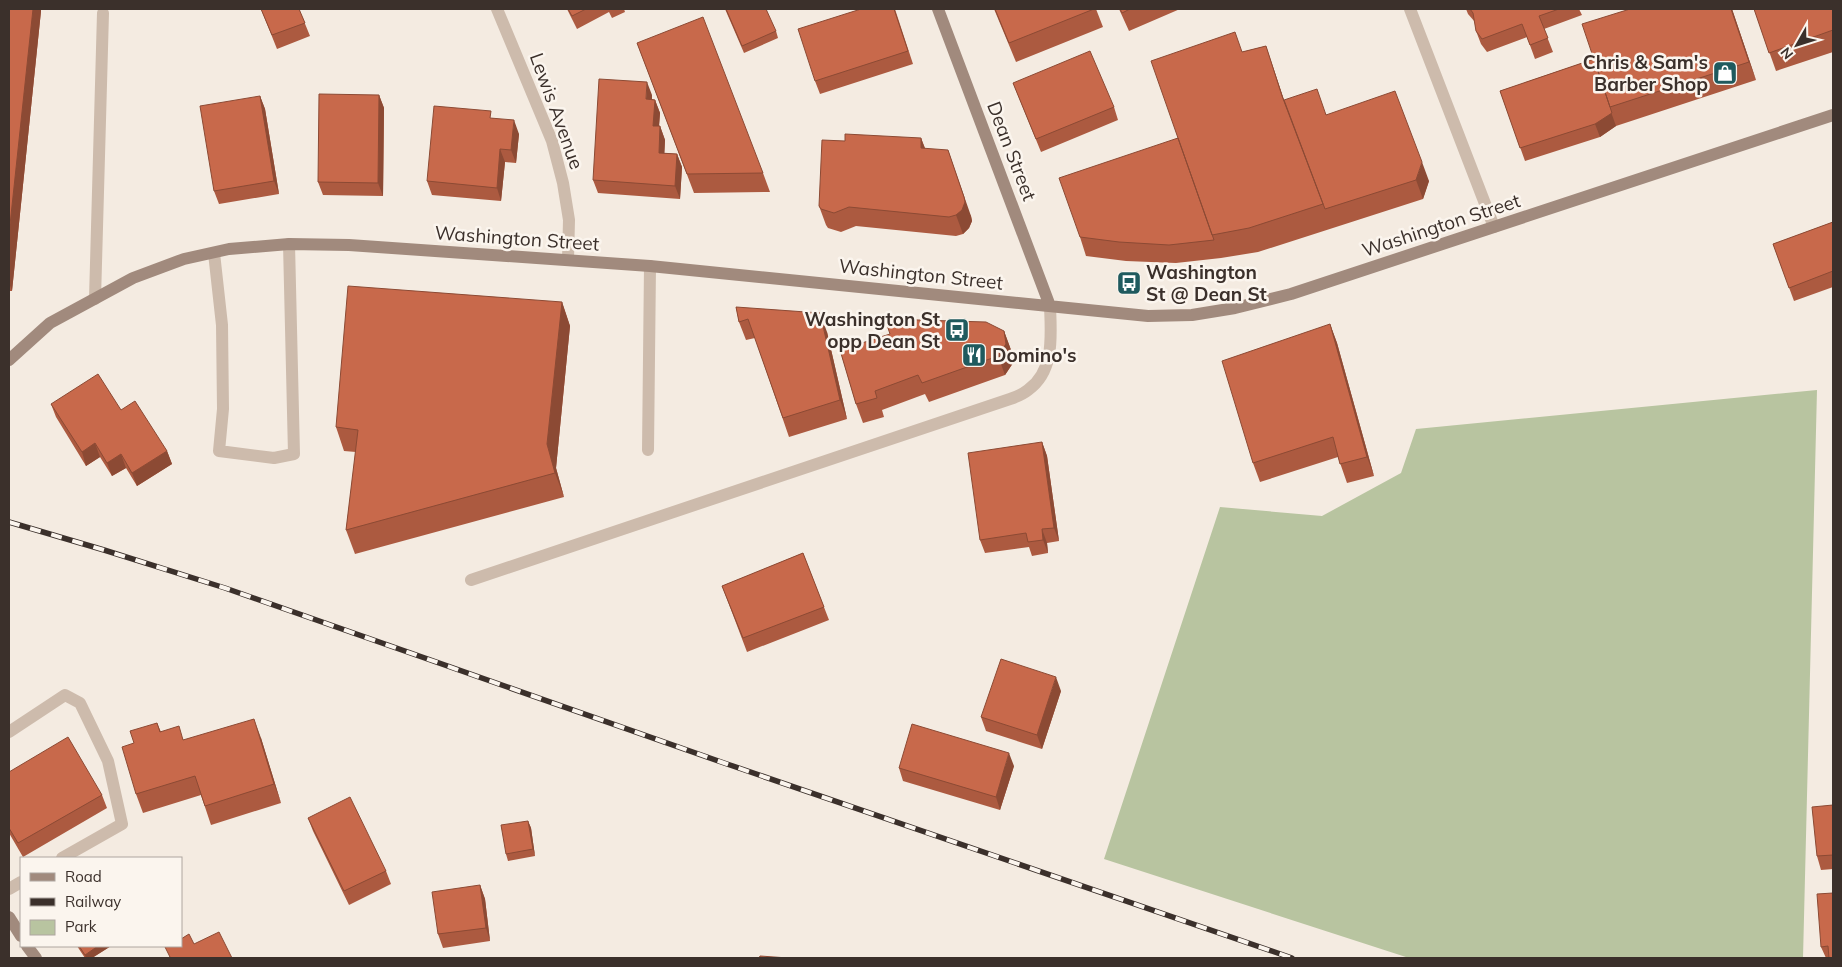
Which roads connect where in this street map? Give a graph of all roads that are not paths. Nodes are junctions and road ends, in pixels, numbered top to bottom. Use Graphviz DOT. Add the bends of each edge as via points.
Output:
graph roads {
  1 [pos="497,9"];
  2 [pos="938,9"];
  3 [pos="1410,9"];
  4 [pos="103,13"];
  5 [pos="1833,115"];
  6 [pos="1494,227"];
  7 [pos="289,244"];
  8 [pos="214,253"];
  9 [pos="568,260"];
  10 [pos="650,266"];
  11 [pos="95,299"];
  12 [pos="1050,306"];
  13 [pos="9,360"];
  14 [pos="648,450"];
  15 [pos="471,580"];
  16 [pos="9,732"];
  17 [pos="64,857"];
  18 [pos="20,883"];
  19 [pos="9,889"];
  20 [pos="9,917"];
  21 [pos="20,934"];
  22 [pos="29,947"];
  23 [pos="36,958"];
  1 -- 9 [label="street, Lewis Avenue" via="552,141 569,220"];
  2 -- 12 [label="main road, Dean Street"];
  3 -- 6 [label="street"];
  4 -- 11 [label="street"];
  5 -- 6 [label="main road, Washington Street"];
  6 -- 12 [label="main road, Washington Street" via="1291,294 1235,308 1192,315 1148,316"];
  7 -- 8 [label="main road, Washington Street"];
  7 -- 8 [label="street" via="294,454 274,458 218,451 223,409 222,325"];
  7 -- 9 [label="main road, Washington Street"];
  8 -- 11 [label="main road, Washington Street" via="184,259 133,278"];
  9 -- 10 [label="main road, Washington Street"];
  10 -- 12 [label="main road, Washington Street"];
  10 -- 14 [label="street"];
  11 -- 13 [label="main road, Washington Street" via="50,323"];
  12 -- 15 [label="street" via="1050,354 1044,373 1029,390 1010,399"];
  16 -- 17 [label="street" via="65,695 80,704 108,761 122,824"];
  18 -- 19 [label="street"];
  20 -- 21 [label="main road"];
  22 -- 23 [label="main road"];
}
